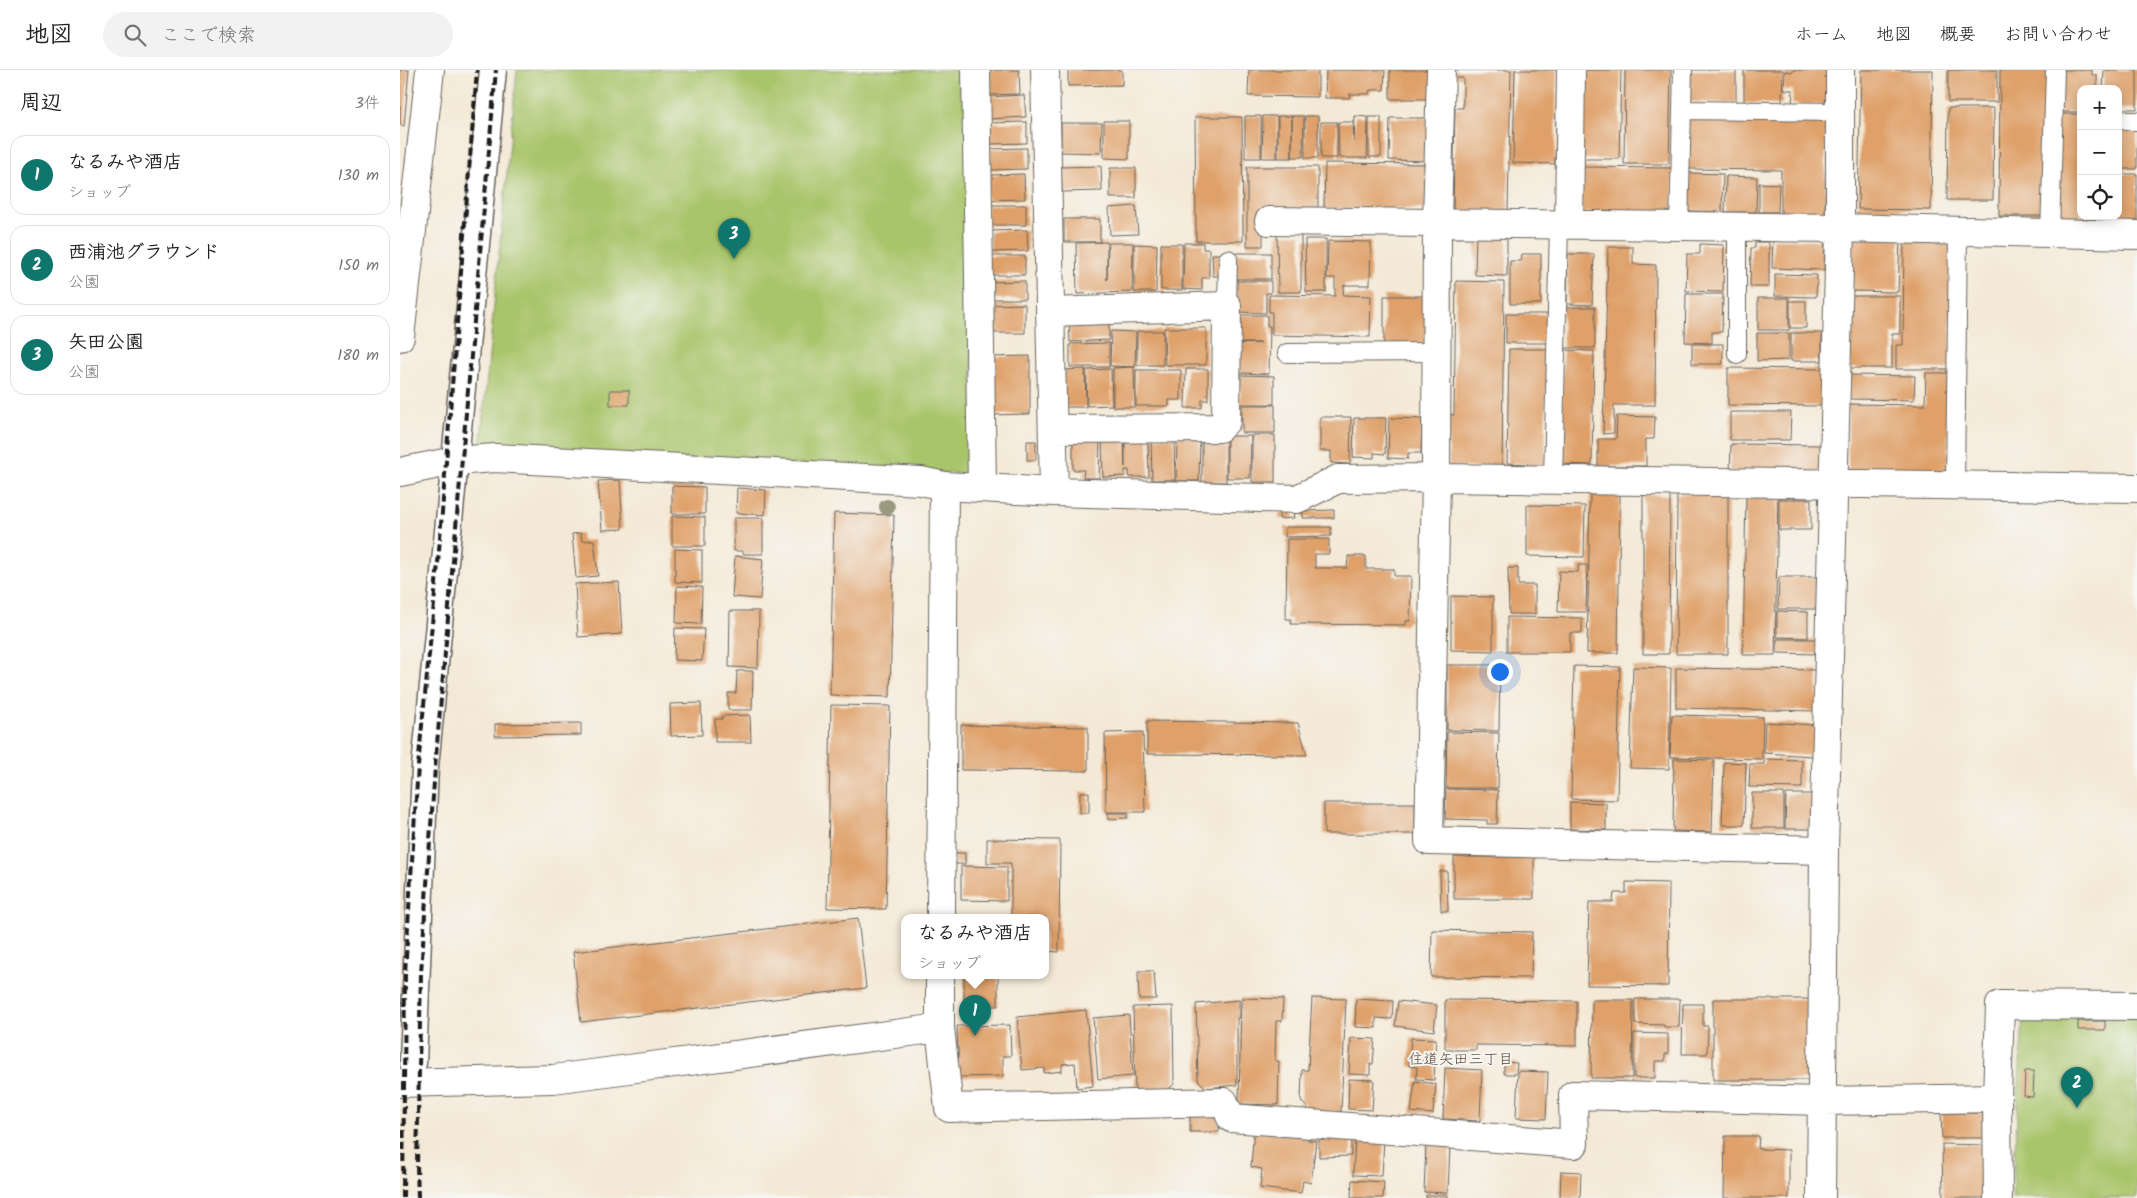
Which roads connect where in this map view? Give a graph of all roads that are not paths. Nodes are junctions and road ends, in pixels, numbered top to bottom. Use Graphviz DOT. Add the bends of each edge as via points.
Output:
graph roads {
  1 [pos="430,70"];
  2 [pos="493,70"];
  3 [pos="976,70"];
  4 [pos="1044,70"];
  5 [pos="1441,70"];
  6 [pos="1571,70"];
  7 [pos="1682,70"];
  8 [pos="1840,70"];
  9 [pos="2056,70"];
  10 [pos="1682,110"];
  11 [pos="1840,112"];
  12 [pos="1269,221"];
  13 [pos="1438,223"];
  14 [pos="1564,225"];
  15 [pos="1679,226"];
  16 [pos="1737,227"];
  17 [pos="1840,228"];
  18 [pos="1958,231"];
  19 [pos="2050,233"];
  20 [pos="2137,234"];
  21 [pos="1228,259"];
  22 [pos="1227,306"];
  23 [pos="1050,312"];
  24 [pos="400,338"];
  25 [pos="1287,352"];
  26 [pos="1437,352"];
  27 [pos="1737,354"];
  28 [pos="1053,429"];
  29 [pos="454,461"];
  30 [pos="400,472"];
  31 [pos="1436,478"];
  32 [pos="1554,480"];
  33 [pos="1835,484"];
  34 [pos="944,486"];
  35 [pos="982,486"];
  36 [pos="1955,486"];
  37 [pos="2137,488"];
  38 [pos="1054,492"];
  39 [pos="1824,850"];
  40 [pos="940,914"];
  41 [pos="940,979"];
  42 [pos="2137,1006"];
  43 [pos="940,1028"];
  44 [pos="407,1073"];
  45 [pos="1997,1098"];
  46 [pos="1823,1101"];
  47 [pos="1821,1198"];
  48 [pos="1998,1198"];
  1 -- 24 [label="street"];
  2 -- 29 [label="street"];
  3 -- 35 [label="street"];
  4 -- 23 [label="street"];
  5 -- 13 [label="street"];
  6 -- 14 [label="street"];
  7 -- 10 [label="lane"];
  8 -- 11 [label="street"];
  9 -- 19 [label="lane"];
  10 -- 11 [label="lane"];
  10 -- 15 [label="lane"];
  11 -- 17 [label="street"];
  12 -- 13 [label="street"];
  13 -- 14 [label="street"];
  13 -- 26 [label="street"];
  14 -- 15 [label="street"];
  14 -- 32 [label="lane"];
  15 -- 16 [label="street"];
  16 -- 17 [label="street"];
  16 -- 27 [label="lane"];
  17 -- 18 [label="street"];
  17 -- 33 [label="street"];
  18 -- 19 [label="street"];
  18 -- 36 [label="lane"];
  19 -- 20 [label="street"];
  21 -- 22 [label="lane"];
  22 -- 23 [label="street"];
  22 -- 28 [label="street" via="1226,421 1219,428"];
  23 -- 28 [label="street"];
  25 -- 26 [label="lane"];
  26 -- 31 [label="street"];
  28 -- 38 [label="street"];
  29 -- 30 [label="street"];
  29 -- 34 [label="street" via="495,458 921,481"];
  29 -- 44 [label="street" via="425,767"];
  31 -- 32 [label="street"];
  31 -- 38 [label="street" via="1338,479 1297,499"];
  31 -- 39 [label="street" via="1429,841"];
  32 -- 33 [label="street"];
  33 -- 36 [label="street"];
  33 -- 39 [label="street"];
  34 -- 35 [label="street"];
  34 -- 40 [label="street"];
  35 -- 38 [label="street"];
  36 -- 37 [label="street"];
  39 -- 46 [label="street"];
  41 -- 43 [label="street"];
  42 -- 45 [label="street" via="2000,1005"];
  43 -- 44 [label="street" via="553,1079"];
  43 -- 46 [label="street" via="949,1108 1224,1102 1231,1118 1574,1144 1574,1096"];
  45 -- 46 [label="street"];
  45 -- 48 [label="street"];
  46 -- 47 [label="street"];
}
